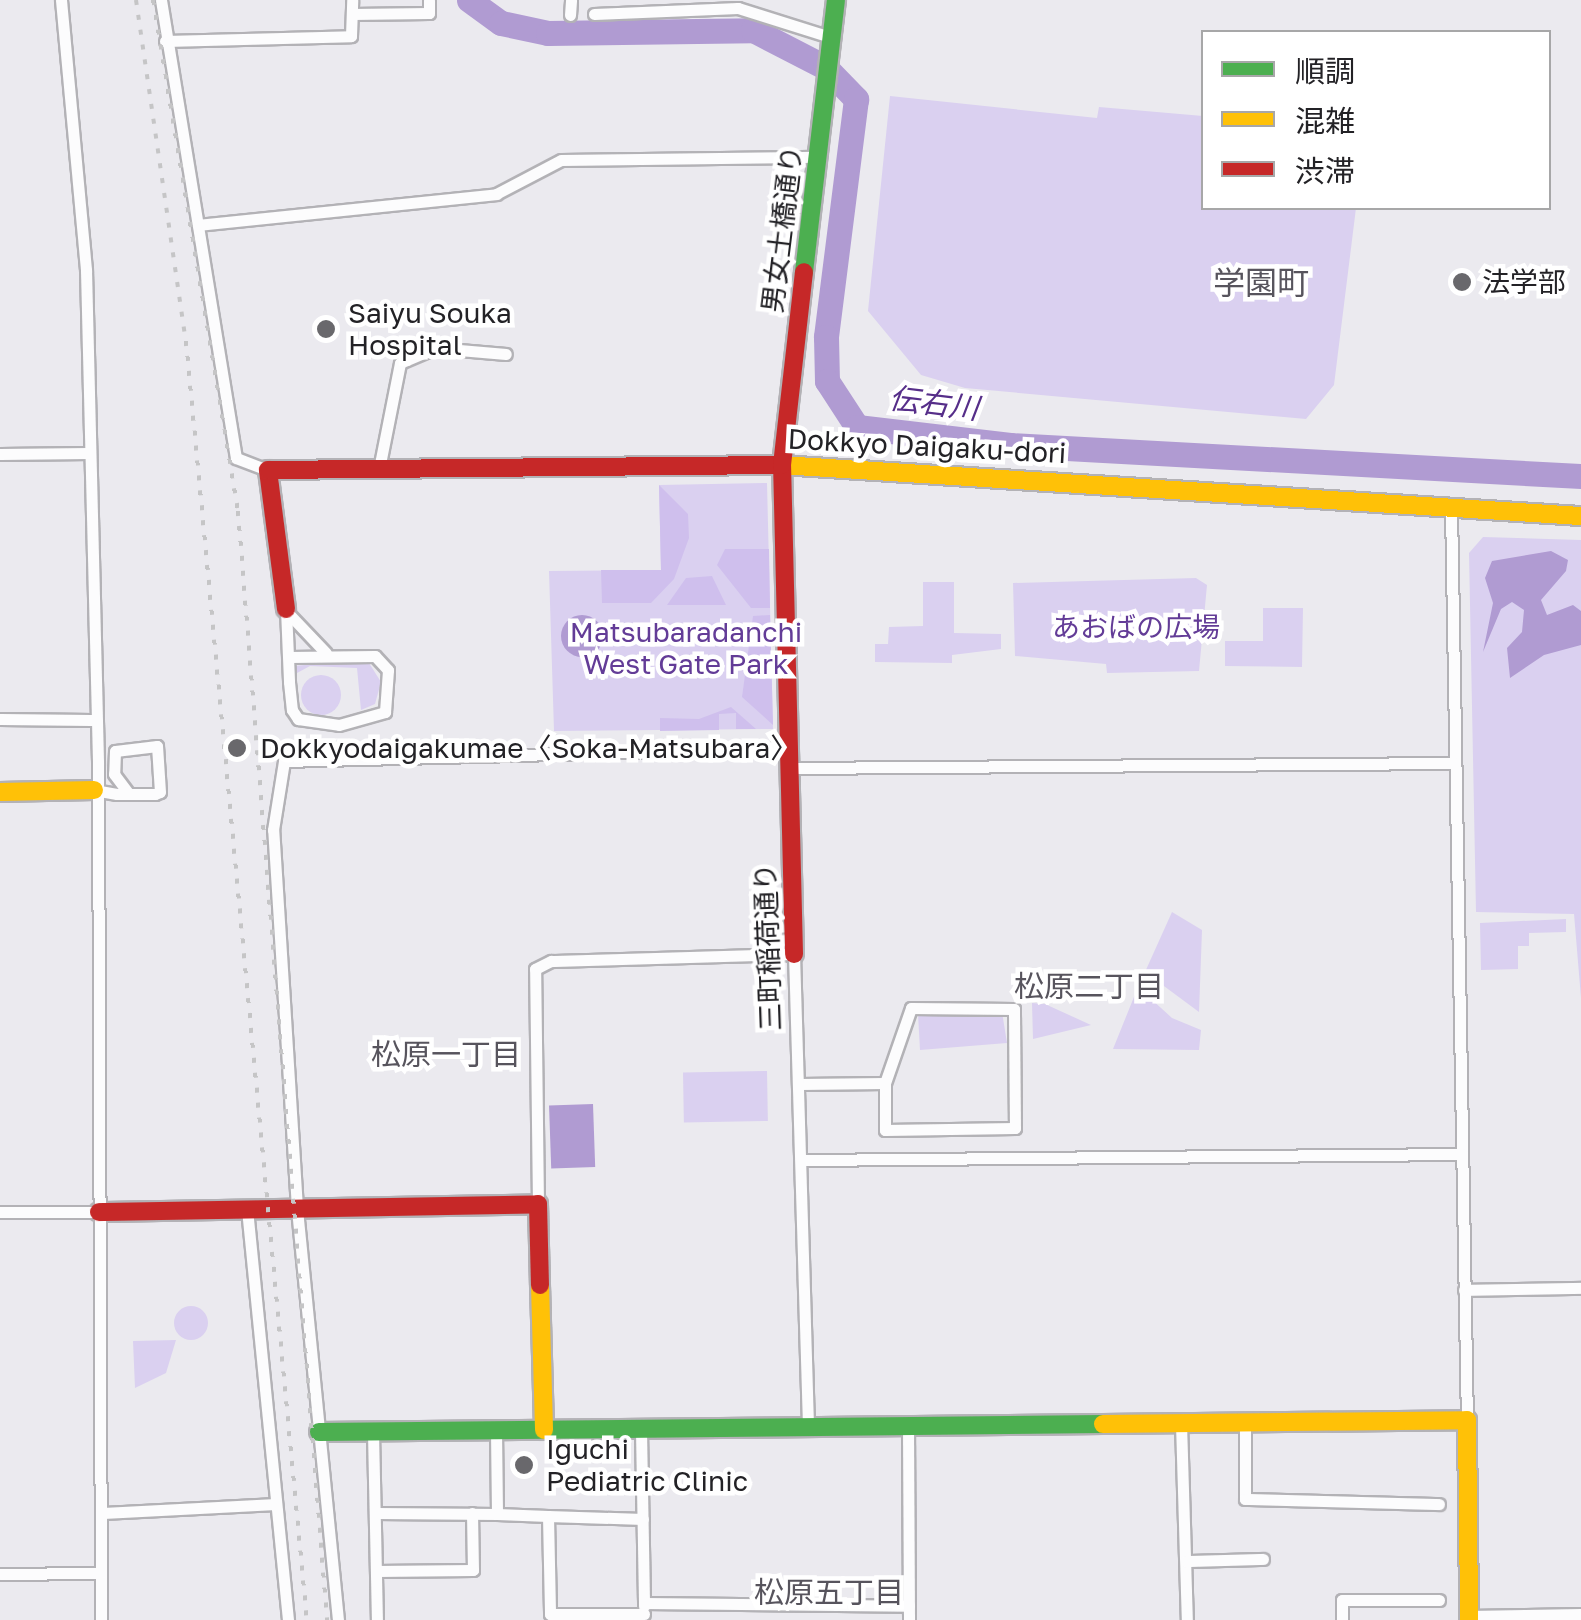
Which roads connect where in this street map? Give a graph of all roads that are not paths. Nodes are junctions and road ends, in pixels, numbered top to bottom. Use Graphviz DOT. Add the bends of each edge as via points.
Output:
graph roads {
  1 [pos="61,0"];
  2 [pos="161,0"];
  3 [pos="352,0"];
  4 [pos="429,0"];
  5 [pos="571,0"];
  6 [pos="836,0"];
  7 [pos="352,14"];
  8 [pos="594,14"];
  9 [pos="570,15"];
  10 [pos="166,41"];
  11 [pos="833,44"];
  12 [pos="820,156"];
  13 [pos="198,225"];
  14 [pos="506,354"];
  15 [pos="89,453"];
  16 [pos="0,454"];
  17 [pos="782,465"];
  18 [pos="379,468"];
  19 [pos="268,470"];
  20 [pos="1450,507"];
  21 [pos="1581,516"];
  22 [pos="286,609"];
  23 [pos="327,654"];
  24 [pos="289,657"];
  25 [pos="0,720"];
  26 [pos="91,720"];
  27 [pos="789,748"];
  28 [pos="1454,763"];
  29 [pos="790,768"];
  30 [pos="114,774"];
  31 [pos="94,790"];
  32 [pos="0,792"];
  33 [pos="128,794"];
  34 [pos="794,954"];
  35 [pos="800,1084"];
  36 [pos="885,1084"];
  37 [pos="1462,1154"];
  38 [pos="802,1160"];
  39 [pos="538,1204"];
  40 [pos="297,1208"];
  41 [pos="247,1209"];
  42 [pos="0,1212"];
  43 [pos="100,1212"];
  44 [pos="1581,1288"];
  45 [pos="1464,1290"];
  46 [pos="1468,1420"];
  47 [pos="1181,1423"];
  48 [pos="1244,1423"];
  49 [pos="808,1426"];
  50 [pos="908,1426"];
  51 [pos="544,1430"];
  52 [pos="641,1430"];
  53 [pos="496,1431"];
  54 [pos="319,1432"];
  55 [pos="373,1432"];
  56 [pos="276,1504"];
  57 [pos="1440,1504"];
  58 [pos="376,1513"];
  59 [pos="472,1513"];
  60 [pos="102,1514"];
  61 [pos="497,1514"];
  62 [pos="548,1516"];
  63 [pos="643,1519"];
  64 [pos="1263,1560"];
  65 [pos="1186,1561"];
  66 [pos="376,1571"];
  67 [pos="0,1574"];
  68 [pos="101,1574"];
  69 [pos="1439,1600"];
  70 [pos="909,1606"];
  71 [pos="644,1612"];
  72 [pos="1581,1614"];
  73 [pos="1469,1618"];
  74 [pos="102,1620"];
  75 [pos="288,1620"];
  76 [pos="338,1620"];
  77 [pos="378,1620"];
  78 [pos="909,1620"];
  79 [pos="1187,1620"];
  80 [pos="1342,1620"];
  1 -- 15 [label="street" via="82,215"];
  2 -- 10 [label="street"];
  3 -- 7 [label="street"];
  4 -- 7 [label="street" via="429,13"];
  5 -- 9 [label="street"];
  6 -- 11 [label="street, 男女土橋通り"];
  7 -- 10 [label="street" via="351,36"];
  8 -- 11 [label="street" via="738,8"];
  10 -- 13 [label="street"];
  11 -- 12 [label="street, 男女土橋通り"];
  12 -- 13 [label="street" via="562,160 496,194"];
  12 -- 17 [label="street, 男女土橋通り"];
  13 -- 19 [label="street" via="236,458"];
  14 -- 18 [label="street" via="436,348 400,362"];
  15 -- 16 [label="street"];
  15 -- 26 [label="street"];
  17 -- 18 [label="street, Dokkyo Daigaku-dori"];
  17 -- 20 [label="street, Dokkyo Daigaku-dori"];
  17 -- 27 [label="street, 三町稲荷通り"];
  18 -- 19 [label="street, Dokkyo Daigaku-dori"];
  19 -- 22 [label="street"];
  20 -- 21 [label="street, Dokkyo Daigaku-dori"];
  20 -- 28 [label="street"];
  22 -- 23 [label="street"];
  22 -- 24 [label="street"];
  23 -- 24 [label="street"];
  23 -- 24 [label="street" via="384,662 384,712 350,724 298,719"];
  25 -- 26 [label="street"];
  26 -- 31 [label="street"];
  27 -- 29 [label="street, 三町稲荷通り"];
  27 -- 40 [label="street" via="284,762 273,830"];
  28 -- 29 [label="street"];
  28 -- 37 [label="street"];
  29 -- 34 [label="street, 三町稲荷通り"];
  30 -- 31 [label="street"];
  30 -- 33 [label="street"];
  30 -- 33 [label="street" via="118,746 150,744 162,751 160,792"];
  31 -- 32 [label="street"];
  31 -- 33 [label="street"];
  31 -- 43 [label="street"];
  34 -- 35 [label="street, 三町稲荷通り"];
  34 -- 39 [label="street" via="542,962 533,976"];
  35 -- 36 [label="street"];
  35 -- 38 [label="street, 三町稲荷通り"];
  36 -- 36 [label="street" via="885,1130 1015,1128 1014,1008 911,1008"];
  37 -- 38 [label="street"];
  37 -- 45 [label="street"];
  38 -- 49 [label="street, 三町稲荷通り"];
  39 -- 40 [label="street"];
  39 -- 51 [label="street"];
  40 -- 41 [label="street"];
  40 -- 54 [label="street"];
  41 -- 43 [label="street"];
  41 -- 56 [label="street"];
  42 -- 43 [label="street"];
  43 -- 60 [label="street"];
  44 -- 45 [label="street"];
  45 -- 46 [label="street"];
  46 -- 48 [label="street"];
  46 -- 73 [label="street"];
  47 -- 48 [label="street"];
  47 -- 50 [label="street"];
  47 -- 65 [label="street"];
  48 -- 57 [label="street" via="1245,1499"];
  49 -- 50 [label="street"];
  49 -- 52 [label="street"];
  50 -- 70 [label="street"];
  51 -- 52 [label="street"];
  51 -- 53 [label="street"];
  52 -- 63 [label="street"];
  53 -- 55 [label="street"];
  53 -- 61 [label="street"];
  54 -- 55 [label="street"];
  54 -- 76 [label="street"];
  55 -- 58 [label="street"];
  56 -- 60 [label="street"];
  56 -- 75 [label="street"];
  58 -- 59 [label="street"];
  58 -- 66 [label="street"];
  59 -- 61 [label="street"];
  59 -- 66 [label="street" via="473,1570"];
  60 -- 68 [label="street"];
  61 -- 62 [label="street"];
  62 -- 63 [label="street"];
  62 -- 71 [label="street" via="550,1614"];
  63 -- 71 [label="street"];
  64 -- 65 [label="street"];
  65 -- 79 [label="street"];
  66 -- 77 [label="street"];
  67 -- 68 [label="street"];
  68 -- 74 [label="street"];
  69 -- 80 [label="street" via="1342,1600"];
  70 -- 71 [label="street"];
  70 -- 78 [label="street"];
  72 -- 73 [label="street"];
}
